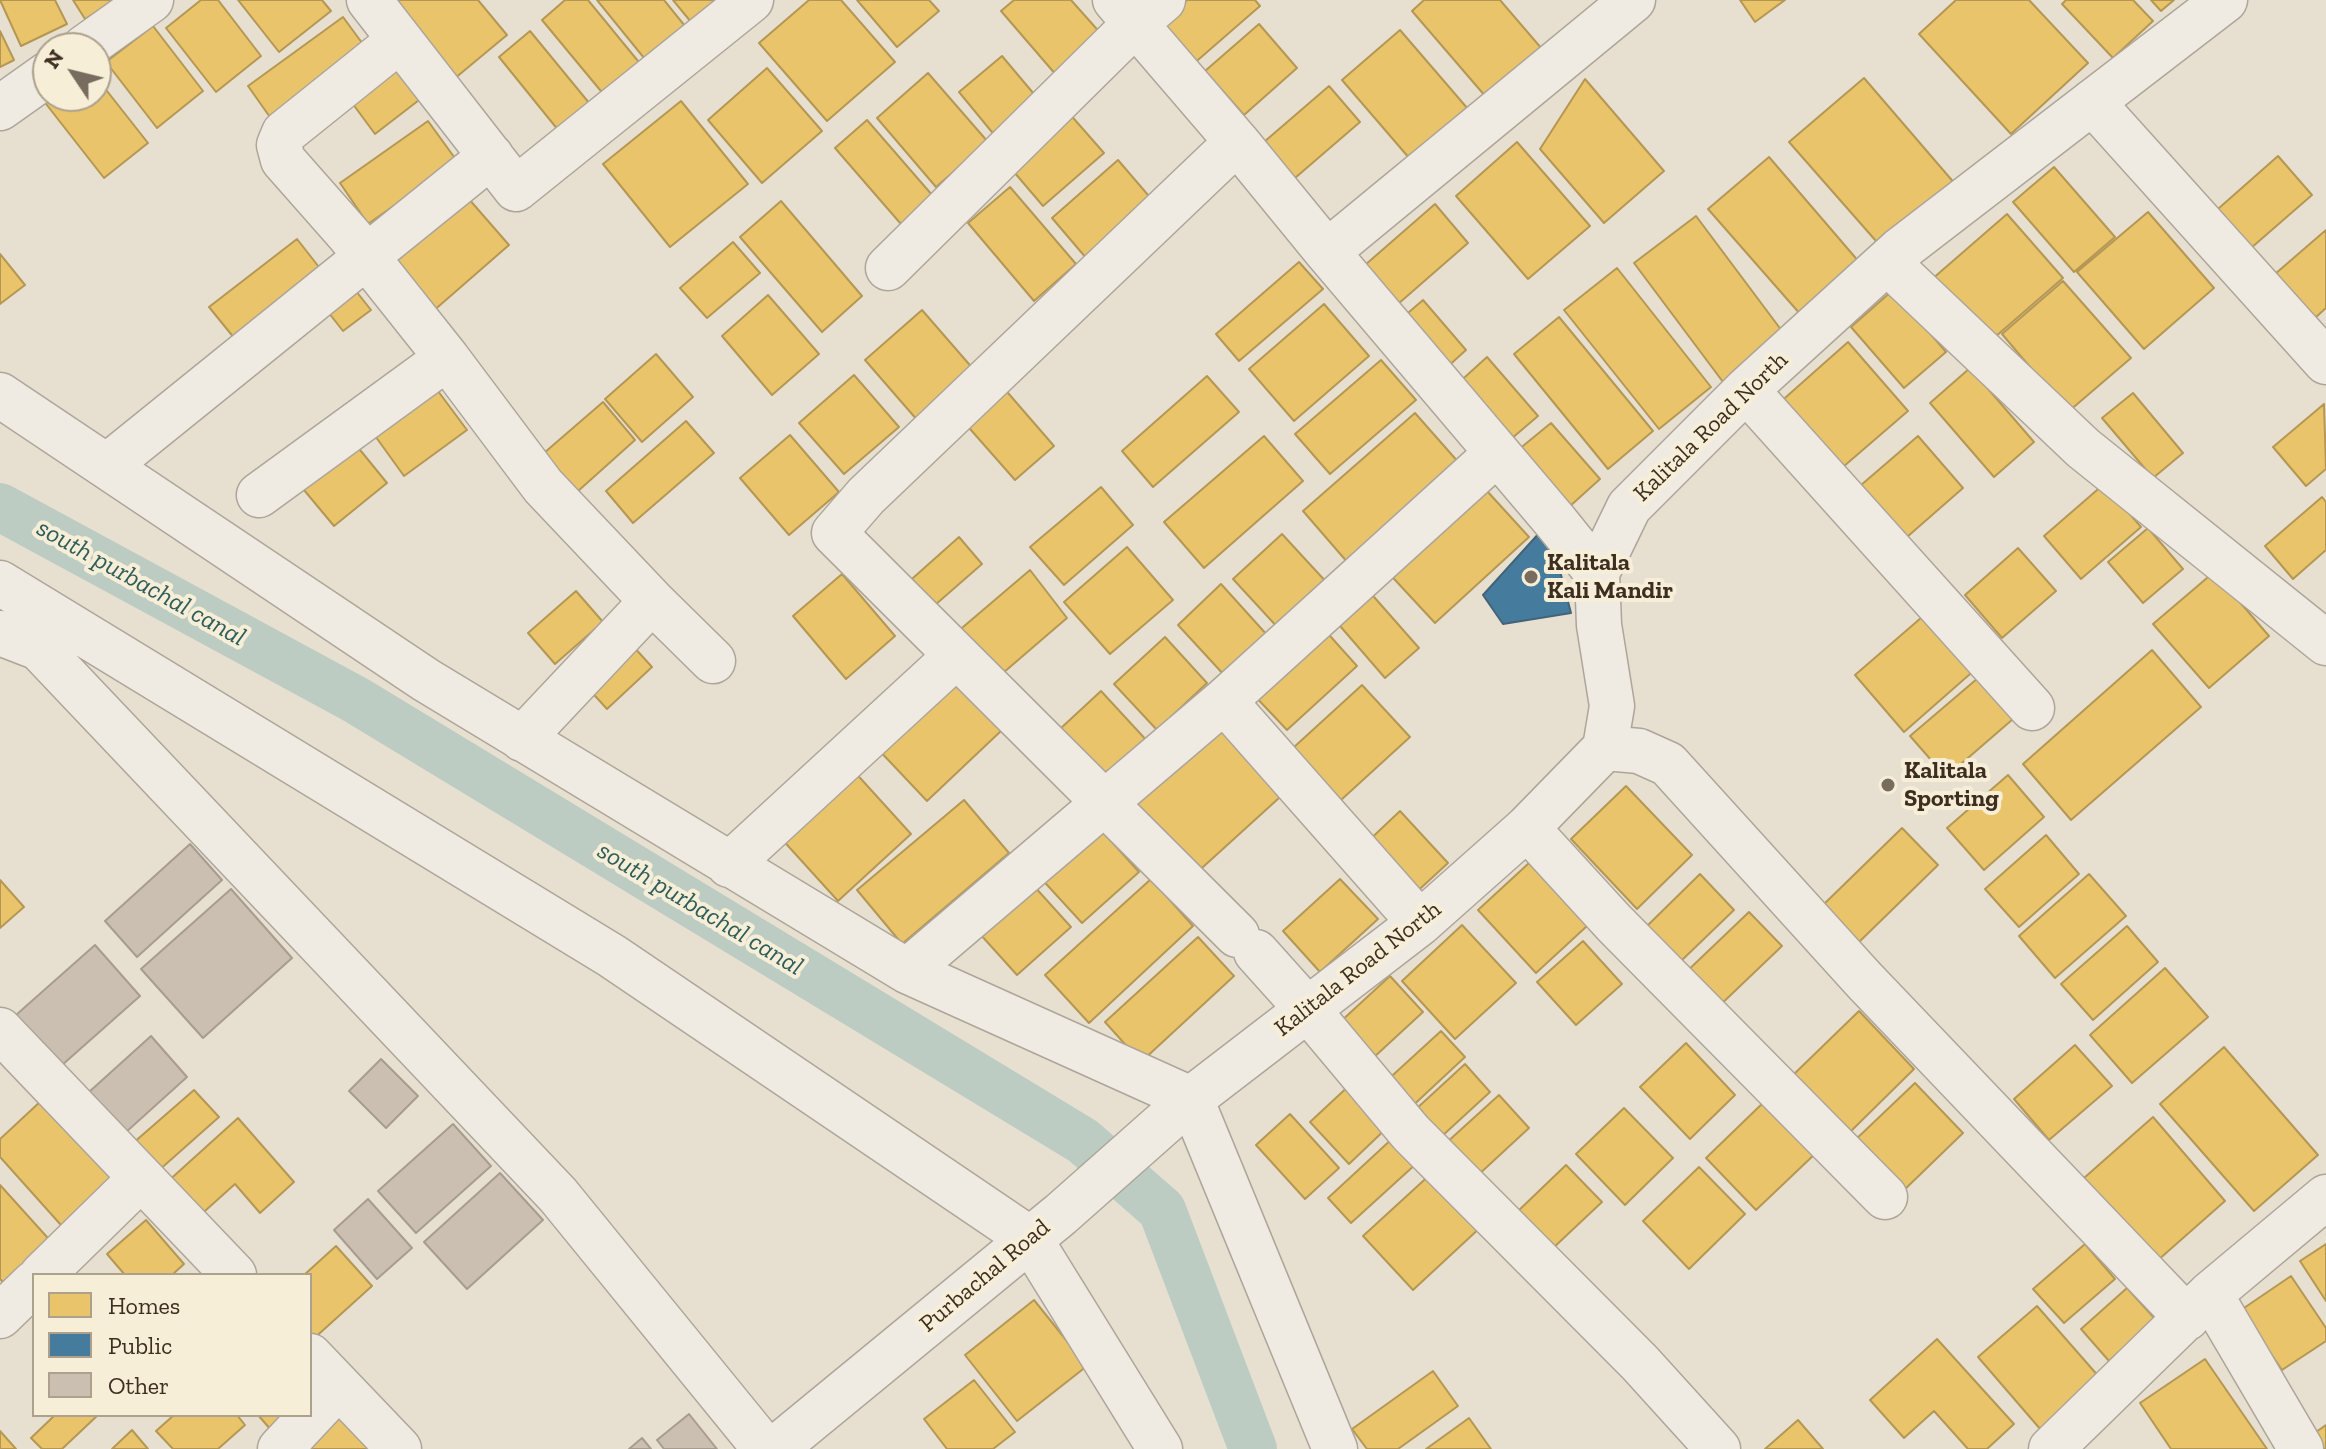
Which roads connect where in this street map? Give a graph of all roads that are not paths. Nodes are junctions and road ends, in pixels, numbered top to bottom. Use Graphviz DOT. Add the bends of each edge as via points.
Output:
graph roads {
  1 [pos="151,0"];
  2 [pos="369,0"];
  3 [pos="751,0"];
  4 [pos="1633,0"];
  5 [pos="2225,0"];
  6 [pos="1138,8"];
  7 [pos="106,32"];
  8 [pos="400,40"];
  9 [pos="32,85"];
  10 [pos="2092,102"];
  11 [pos="0,108"];
  12 [pos="1237,142"];
  13 [pos="491,156"];
  14 [pos="1327,252"];
  15 [pos="366,255"];
  16 [pos="1887,262"];
  17 [pos="888,268"];
  18 [pos="447,358"];
  19 [pos="2326,362"];
  20 [pos="1746,390"];
  21 [pos="0,395"];
  22 [pos="1496,454"];
  23 [pos="107,466"];
  24 [pos="259,495"];
  25 [pos="1597,573"];
  26 [pos="0,583"];
  27 [pos="652,601"];
  28 [pos="0,633"];
  29 [pos="2326,643"];
  30 [pos="956,656"];
  31 [pos="713,661"];
  32 [pos="1224,701"];
  33 [pos="2032,708"];
  34 [pos="522,739"];
  35 [pos="1605,748"];
  36 [pos="1102,803"];
  37 [pos="1527,828"];
  38 [pos="729,865"];
  39 [pos="1420,923"];
  40 [pos="907,971"];
  41 [pos="1308,1010"];
  42 [pos="0,1030"];
  43 [pos="1191,1099"];
  44 [pos="140,1179"];
  45 [pos="1885,1197"];
  46 [pos="2326,1197"];
  47 [pos="1045,1226"];
  48 [pos="44,1273"];
  49 [pos="232,1273"];
  50 [pos="32,1285"];
  51 [pos="2199,1306"];
  52 [pos="0,1316"];
  53 [pos="324,1372"];
  54 [pos="312,1393"];
  55 [pos="298,1417"];
  56 [pos="280,1449"];
  57 [pos="399,1449"];
  58 [pos="765,1449"];
  59 [pos="775,1449"];
  60 [pos="1160,1449"];
  61 [pos="1335,1449"];
  62 [pos="1718,1449"];
  63 [pos="2051,1449"];
  64 [pos="2301,1449"];
  1 -- 7 [label="street"];
  2 -- 8 [label="street"];
  3 -- 13 [label="street" via="516,189"];
  4 -- 14 [label="street"];
  5 -- 10 [label="street, Kalitala Road North"];
  6 -- 12 [label="street"];
  6 -- 17 [label="street"];
  8 -- 13 [label="street"];
  8 -- 15 [label="street" via="292,125 279,145 283,160"];
  9 -- 11 [label="street"];
  10 -- 16 [label="street, Kalitala Road North"];
  10 -- 19 [label="street"];
  12 -- 14 [label="street"];
  12 -- 30 [label="street" via="866,496 834,533"];
  13 -- 15 [label="street"];
  14 -- 22 [label="street"];
  15 -- 18 [label="street"];
  15 -- 23 [label="street"];
  16 -- 20 [label="street, Kalitala Road North"];
  16 -- 29 [label="street" via="2083,448"];
  18 -- 24 [label="street"];
  18 -- 27 [label="street" via="543,486"];
  20 -- 25 [label="street, Kalitala Road North" via="1629,507"];
  20 -- 33 [label="street"];
  21 -- 23 [label="street"];
  22 -- 25 [label="street"];
  22 -- 32 [label="street"];
  23 -- 34 [label="street"];
  25 -- 35 [label="street, Kalitala Road North" via="1612,706"];
  26 -- 47 [label="street"];
  27 -- 31 [label="street"];
  27 -- 34 [label="street"];
  28 -- 58 [label="street" via="39,648 558,1195"];
  30 -- 36 [label="street"];
  30 -- 38 [label="street"];
  32 -- 36 [label="street"];
  32 -- 39 [label="street"];
  34 -- 38 [label="street"];
  35 -- 37 [label="street, Kalitala Road North"];
  35 -- 51 [label="street" via="1639,751 1668,764 1864,980"];
  36 -- 40 [label="street"];
  36 -- 41 [label="street"];
  37 -- 39 [label="street, Kalitala Road North"];
  37 -- 45 [label="street"];
  38 -- 40 [label="street"];
  39 -- 41 [label="street, Kalitala Road North"];
  40 -- 43 [label="street"];
  41 -- 43 [label="street, Kalitala Road North"];
  41 -- 62 [label="street" via="1411,1133"];
  42 -- 44 [label="street"];
  43 -- 47 [label="street, Purbachal Road"];
  43 -- 61 [label="street"];
  44 -- 48 [label="street"];
  44 -- 49 [label="street"];
  46 -- 51 [label="street"];
  47 -- 59 [label="street, Purbachal Road"];
  47 -- 60 [label="street"];
  50 -- 52 [label="street"];
  51 -- 63 [label="street"];
  51 -- 64 [label="street"];
  53 -- 54 [label="street"];
  53 -- 57 [label="street"];
  55 -- 56 [label="street"];
}
